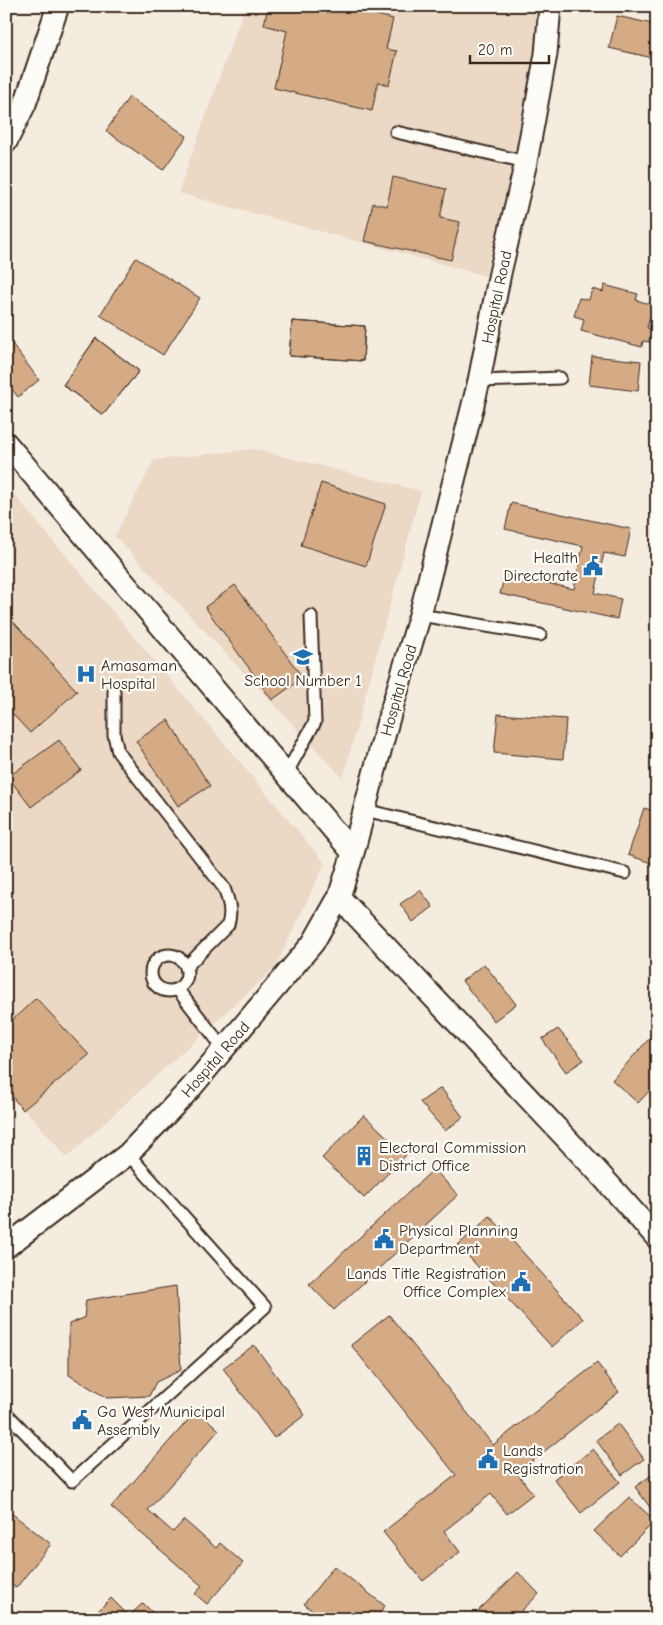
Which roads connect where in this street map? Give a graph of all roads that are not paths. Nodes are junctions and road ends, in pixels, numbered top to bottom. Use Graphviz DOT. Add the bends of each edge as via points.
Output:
graph roads {
  1 [pos="58,6"];
  2 [pos="550,6"];
  3 [pos="396,132"];
  4 [pos="6,142"];
  5 [pos="526,162"];
  6 [pos="560,378"];
  7 [pos="478,381"];
  8 [pos="6,442"];
  9 [pos="420,615"];
  10 [pos="311,616"];
  11 [pos="540,635"];
  12 [pos="114,690"];
  13 [pos="286,774"];
  14 [pos="365,810"];
  15 [pos="353,853"];
  16 [pos="625,873"];
  17 [pos="339,897"];
  18 [pos="186,967"];
  19 [pos="178,990"];
  20 [pos="224,1049"];
  21 [pos="128,1154"];
  22 [pos="657,1238"];
  23 [pos="6,1247"];
  24 [pos="6,1413"];
  25 [pos="6,1614"];
  26 [pos="12,1619"];
  1 -- 4 [label="street" via="25,104"];
  2 -- 5 [label="street, Hospital Road" via="546,54"];
  3 -- 5 [label="lane"];
  5 -- 7 [label="street, Hospital Road"];
  6 -- 7 [label="lane"];
  7 -- 9 [label="street, Hospital Road"];
  8 -- 13 [label="street"];
  9 -- 11 [label="lane"];
  9 -- 14 [label="street, Hospital Road"];
  10 -- 13 [label="lane" via="315,722"];
  12 -- 18 [label="lane" via="114,734 118,752 224,888 230,904 228,925"];
  13 -- 15 [label="street"];
  14 -- 15 [label="street, Hospital Road"];
  14 -- 16 [label="lane"];
  15 -- 17 [label="street, Hospital Road"];
  17 -- 20 [label="street, Hospital Road" via="313,943"];
  17 -- 22 [label="street"];
  18 -- 19 [label="lane" via="186,980"];
  18 -- 19 [label="lane" via="173,955 160,957 152,966 150,972 154,985 165,991"];
  19 -- 20 [label="lane"];
  20 -- 21 [label="street, Hospital Road"];
  21 -- 23 [label="street, Hospital Road"];
  21 -- 24 [label="lane" via="265,1307 72,1481"];
  25 -- 26 [label="lane"];
}
